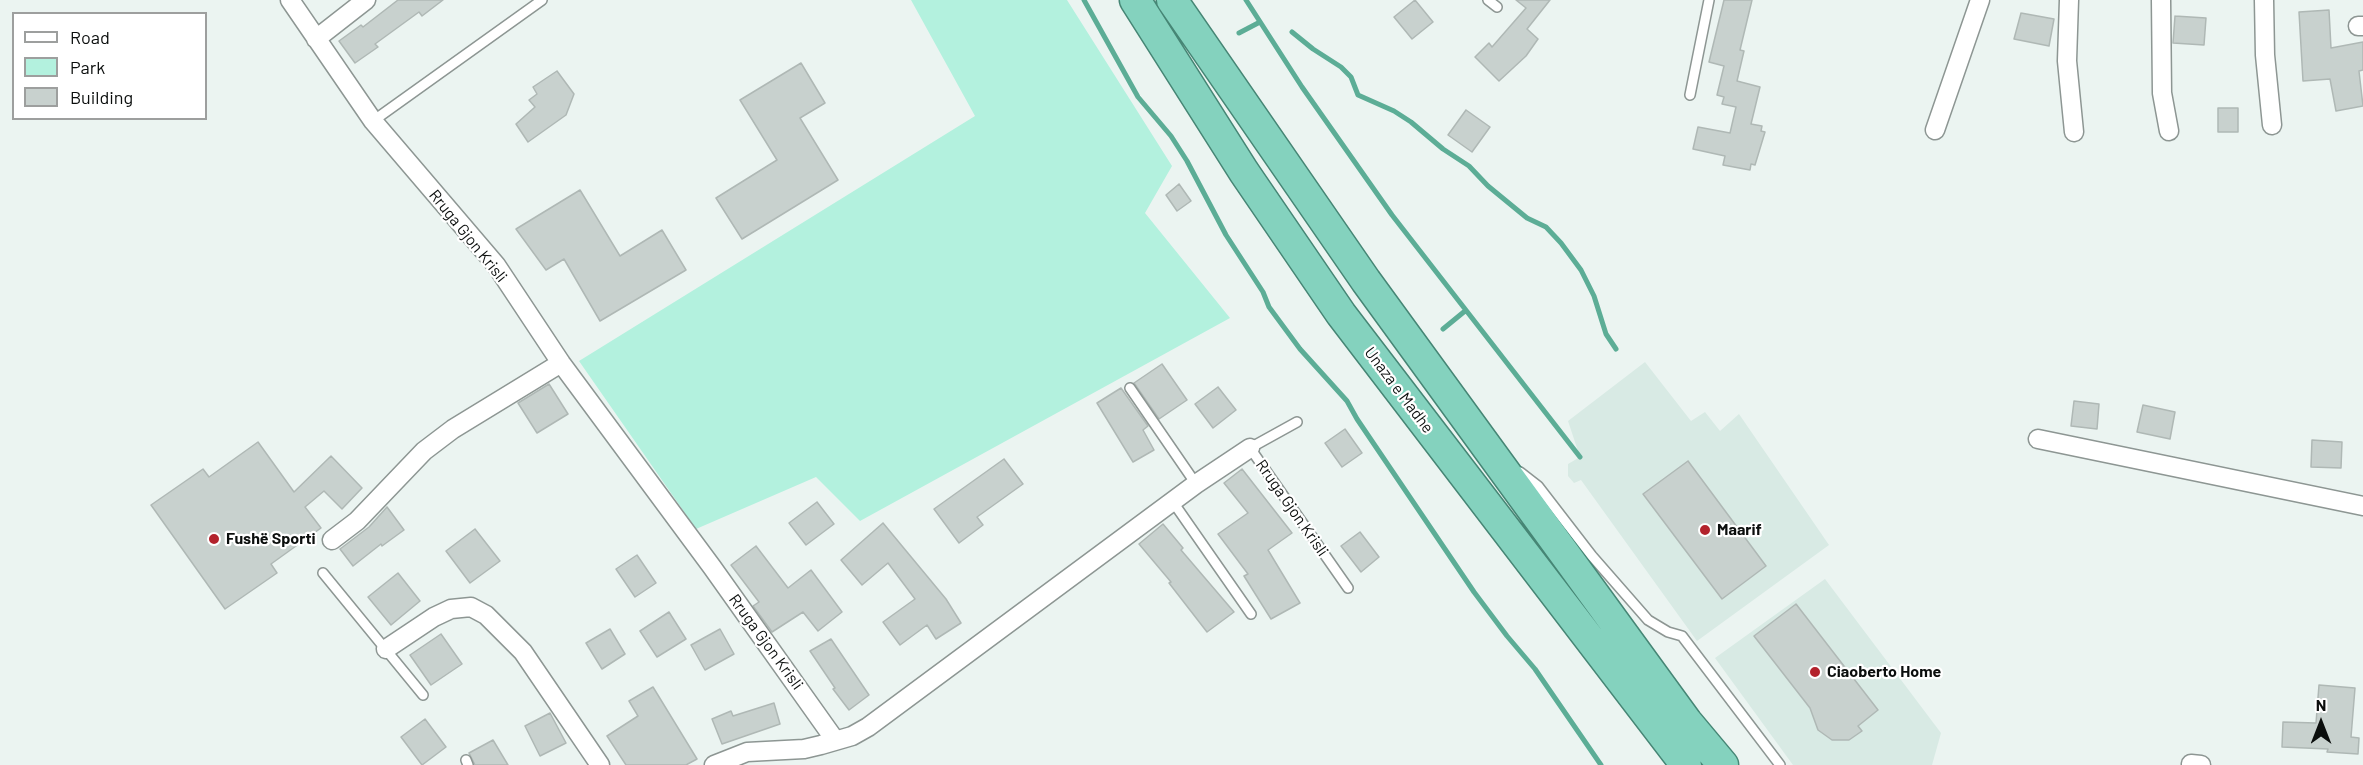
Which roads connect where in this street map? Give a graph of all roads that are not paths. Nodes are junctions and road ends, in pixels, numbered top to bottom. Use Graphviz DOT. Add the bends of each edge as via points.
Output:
graph roads {
  1 [pos="290,0"];
  2 [pos="366,0"];
  3 [pos="542,0"];
  4 [pos="1135,0"];
  5 [pos="1172,0"];
  6 [pos="1488,0"];
  7 [pos="1709,0"];
  8 [pos="1980,0"];
  9 [pos="2069,0"];
  10 [pos="2161,0"];
  11 [pos="2264,0"];
  12 [pos="1497,7"];
  13 [pos="316,39"];
  14 [pos="1690,95"];
  15 [pos="373,121"];
  16 [pos="2272,125"];
  17 [pos="1935,130"];
  18 [pos="2074,132"];
  19 [pos="2169,132"];
  20 [pos="561,363"];
  21 [pos="1130,388"];
  22 [pos="1297,423"];
  23 [pos="2038,438"];
  24 [pos="1250,448"];
  25 [pos="1490,448"];
  26 [pos="1196,484"];
  27 [pos="1173,502"];
  28 [pos="2363,506"];
  29 [pos="332,540"];
  30 [pos="323,573"];
  31 [pos="1348,588"];
  32 [pos="1251,614"];
  33 [pos="386,649"];
  34 [pos="423,695"];
  35 [pos="836,740"];
  36 [pos="600,765"];
  37 [pos="714,765"];
  38 [pos="1686,765"];
  39 [pos="1722,765"];
  40 [pos="1780,765"];
  1 -- 13 [label="street, Rruga Gjon Krisli"];
  2 -- 13 [label="street"];
  3 -- 15 [label="lane"];
  4 -- 38 [label="highway, Unaza e Madhe" via="1244,172 1341,314"];
  5 -- 25 [label="highway" via="1366,281"];
  6 -- 12 [label="lane"];
  7 -- 14 [label="lane"];
  8 -- 17 [label="street"];
  9 -- 18 [label="street" via="2067,61"];
  10 -- 19 [label="street" via="2162,93"];
  11 -- 16 [label="street"];
  13 -- 15 [label="street, Rruga Gjon Krisli"];
  15 -- 20 [label="street, Rruga Gjon Krisli" via="496,265"];
  20 -- 29 [label="street" via="424,451 357,521"];
  20 -- 35 [label="street, Rruga Gjon Krisli"];
  21 -- 26 [label="lane"];
  22 -- 24 [label="lane"];
  23 -- 28 [label="street"];
  24 -- 26 [label="street, Rruga Gjon Krisli"];
  24 -- 31 [label="lane, Rruga Gjon Krisli"];
  25 -- 39 [label="highway"];
  25 -- 40 [label="lane" via="1538,486 1648,621 1682,636"];
  26 -- 27 [label="street, Rruga Gjon Krisli"];
  27 -- 32 [label="lane"];
  27 -- 35 [label="street, Rruga Gjon Krisli" via="888,713"];
  30 -- 33 [label="lane"];
  33 -- 34 [label="lane"];
  33 -- 36 [label="street" via="451,609 471,607 486,615 524,652"];
  35 -- 37 [label="street" via="804,749 747,752"];
}
